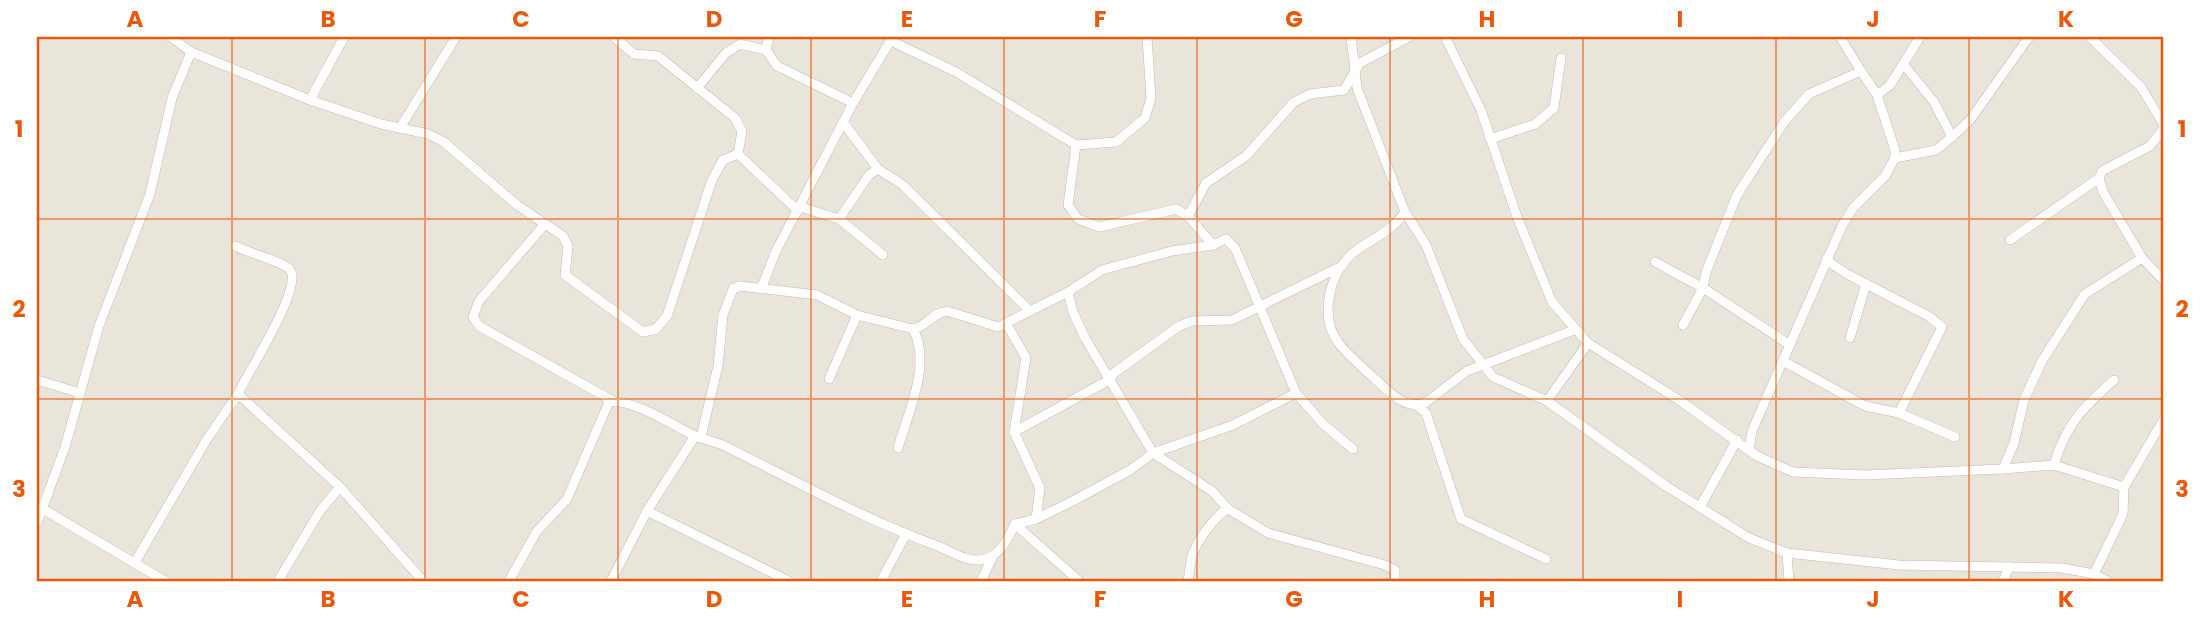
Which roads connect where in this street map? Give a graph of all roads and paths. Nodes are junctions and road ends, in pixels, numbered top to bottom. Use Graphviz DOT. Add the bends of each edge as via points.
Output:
graph roads {
  1 [pos="171,37"];
  2 [pos="344,37"];
  3 [pos="456,37"];
  4 [pos="614,37"];
  5 [pos="769,37"];
  6 [pos="1147,37"];
  7 [pos="1351,37"];
  8 [pos="1409,37"];
  9 [pos="1445,37"];
  10 [pos="1840,37"];
  11 [pos="1920,37"];
  12 [pos="2029,37"];
  13 [pos="2090,37"];
  14 [pos="892,39"];
  15 [pos="766,50"];
  16 [pos="191,52"];
  17 [pos="1561,58"];
  18 [pos="1904,65"];
  19 [pos="1861,71"];
  20 [pos="1353,74"];
  21 [pos="697,88"];
  22 [pos="1877,95"];
  23 [pos="310,100"];
  24 [pos="853,103"];
  25 [pos="843,122"];
  26 [pos="2164,126"];
  27 [pos="400,128"];
  28 [pos="1952,137"];
  29 [pos="1490,139"];
  30 [pos="1076,145"];
  31 [pos="738,154"];
  32 [pos="1895,158"];
  33 [pos="878,169"];
  34 [pos="2099,178"];
  35 [pos="799,209"];
  36 [pos="1405,212"];
  37 [pos="1188,216"];
  38 [pos="839,219"];
  39 [pos="545,224"];
  40 [pos="2010,240"];
  41 [pos="1213,245"];
  42 [pos="235,246"];
  43 [pos="883,255"];
  44 [pos="2142,258"];
  45 [pos="1826,260"];
  46 [pos="1655,262"];
  47 [pos="1343,265"];
  48 [pos="2164,281"];
  49 [pos="1866,284"];
  50 [pos="1703,288"];
  51 [pos="761,289"];
  52 [pos="1068,292"];
  53 [pos="1260,308"];
  54 [pos="1028,309"];
  55 [pos="857,315"];
  56 [pos="1006,323"];
  57 [pos="1683,325"];
  58 [pos="913,329"];
  59 [pos="1574,330"];
  60 [pos="1850,338"];
  61 [pos="1588,343"];
  62 [pos="1790,345"];
  63 [pos="1783,360"];
  64 [pos="1480,364"];
  65 [pos="1110,376"];
  66 [pos="829,379"];
  67 [pos="37,380"];
  68 [pos="2115,380"];
  69 [pos="80,393"];
  70 [pos="1296,393"];
  71 [pos="238,394"];
  72 [pos="613,401"];
  73 [pos="1547,401"];
  74 [pos="1417,406"];
  75 [pos="1899,412"];
  76 [pos="2164,419"];
  77 [pos="1014,432"];
  78 [pos="698,436"];
  79 [pos="1955,437"];
  80 [pos="1737,440"];
  81 [pos="898,448"];
  82 [pos="1353,449"];
  83 [pos="1749,449"];
  84 [pos="1153,453"];
  85 [pos="2054,466"];
  86 [pos="2003,469"];
  87 [pos="340,487"];
  88 [pos="2124,487"];
  89 [pos="1700,507"];
  90 [pos="43,509"];
  91 [pos="1228,509"];
  92 [pos="646,511"];
  93 [pos="1036,519"];
  94 [pos="37,523"];
  95 [pos="1015,524"];
  96 [pos="906,534"];
  97 [pos="1787,553"];
  98 [pos="993,556"];
  99 [pos="1546,559"];
  100 [pos="135,562"];
  101 [pos="2009,567"];
  102 [pos="2094,574"];
  103 [pos="165,581"];
  104 [pos="278,581"];
  105 [pos="423,581"];
  106 [pos="509,581"];
  107 [pos="611,581"];
  108 [pos="789,581"];
  109 [pos="881,581"];
  110 [pos="981,581"];
  111 [pos="1079,581"];
  112 [pos="1188,581"];
  113 [pos="1395,581"];
  114 [pos="1790,581"];
  115 [pos="2003,581"];
  116 [pos="2107,581"];
  1 -- 16 [label="street"];
  2 -- 23 [label="street"];
  3 -- 27 [label="street"];
  4 -- 21 [label="street" via="634,54 658,56"];
  5 -- 15 [label="street"];
  6 -- 30 [label="street" via="1151,98 1145,118 1115,142"];
  7 -- 20 [label="street"];
  8 -- 20 [label="street" via="1360,63"];
  9 -- 29 [label="street"];
  10 -- 19 [label="street"];
  11 -- 18 [label="street"];
  12 -- 28 [label="street" via="1970,120"];
  13 -- 26 [label="street" via="2152,100"];
  14 -- 24 [label="street"];
  14 -- 30 [label="street"];
  15 -- 21 [label="street" via="740,44 726,53"];
  15 -- 24 [label="street" via="777,66"];
  16 -- 23 [label="street"];
  16 -- 69 [label="street" via="172,98 150,194 99,326"];
  17 -- 29 [label="street" via="1555,108 1535,124"];
  18 -- 22 [label="street"];
  18 -- 28 [label="street" via="1934,102"];
  19 -- 22 [label="street"];
  19 -- 50 [label="street" via="1810,94 1784,122 1737,194"];
  20 -- 36 [label="street"];
  20 -- 37 [label="street" via="1344,90 1310,94 1294,102 1246,156 1206,183"];
  21 -- 31 [label="street" via="739,121"];
  22 -- 32 [label="street"];
  23 -- 27 [label="street"];
  24 -- 25 [label="street"];
  25 -- 33 [label="street"];
  25 -- 35 [label="street"];
  26 -- 34 [label="street" via="2150,146"];
  27 -- 39 [label="street" via="444,142"];
  28 -- 32 [label="street" via="1936,150"];
  29 -- 59 [label="street" via="1552,302"];
  30 -- 37 [label="street" via="1068,205 1078,219 1099,227 1176,209"];
  31 -- 35 [label="street"];
  31 -- 39 [label="street" via="723,160 712,180 667,316 656,329 643,332 569,279 564,271 566,241"];
  32 -- 45 [label="street" via="1885,176 1853,208"];
  33 -- 38 [label="street"];
  33 -- 54 [label="street" via="903,185"];
  34 -- 40 [label="street"];
  34 -- 44 [label="street"];
  35 -- 38 [label="street"];
  35 -- 51 [label="street"];
  36 -- 47 [label="street"];
  36 -- 64 [label="street" via="1426,245 1463,340"];
  37 -- 41 [label="street"];
  38 -- 43 [label="street"];
  39 -- 72 [label="street" via="479,301 472,317 480,326"];
  41 -- 52 [label="street" via="1102,270"];
  41 -- 53 [label="street" via="1226,239 1235,248"];
  42 -- 71 [label="street" via="282,265 293,279 281,316"];
  44 -- 48 [label="street"];
  44 -- 86 [label="street" via="2085,294 2071,314 2024,400"];
  45 -- 49 [label="street"];
  45 -- 62 [label="street"];
  46 -- 50 [label="street"];
  47 -- 53 [label="street"];
  47 -- 74 [label="street" via="1330,290 1328,311 1340,345 1399,400"];
  49 -- 60 [label="street"];
  49 -- 75 [label="street" via="1942,327"];
  50 -- 57 [label="street"];
  50 -- 62 [label="street"];
  51 -- 55 [label="street" via="817,295"];
  51 -- 78 [label="street" via="740,286 729,293 718,366"];
  52 -- 54 [label="street"];
  52 -- 65 [label="street" via="1085,338"];
  53 -- 65 [label="street" via="1232,320 1192,321 1179,326"];
  53 -- 70 [label="street"];
  54 -- 56 [label="street"];
  55 -- 58 [label="street"];
  55 -- 66 [label="street"];
  56 -- 58 [label="street" via="992,327 947,311"];
  56 -- 77 [label="street" via="1026,358"];
  58 -- 81 [label="street" via="921,348 920,370"];
  59 -- 61 [label="street"];
  59 -- 64 [label="street"];
  61 -- 73 [label="street"];
  61 -- 80 [label="street"];
  62 -- 63 [label="street"];
  63 -- 75 [label="street" via="1865,406"];
  63 -- 83 [label="street" via="1752,431"];
  64 -- 73 [label="street" via="1493,377"];
  64 -- 74 [label="street"];
  65 -- 77 [label="street"];
  65 -- 84 [label="street"];
  67 -- 69 [label="street"];
  68 -- 85 [label="street" via="2078,412 2061,439"];
  69 -- 90 [label="street"];
  70 -- 82 [label="street"];
  70 -- 84 [label="street" via="1233,425"];
  71 -- 87 [label="street"];
  71 -- 100 [label="street"];
  72 -- 78 [label="street"];
  72 -- 106 [label="street" via="604,409 567,499 537,531"];
  73 -- 89 [label="street"];
  74 -- 99 [label="street" via="1426,413 1461,519"];
  75 -- 79 [label="street"];
  76 -- 88 [label="street"];
  77 -- 93 [label="street" via="1040,488"];
  78 -- 92 [label="street"];
  78 -- 96 [label="street"];
  80 -- 83 [label="street"];
  80 -- 89 [label="street"];
  83 -- 86 [label="street" via="1793,472 1865,475"];
  84 -- 91 [label="street" via="1212,491"];
  84 -- 93 [label="street" via="1130,470"];
  85 -- 86 [label="street"];
  85 -- 88 [label="street"];
  87 -- 104 [label="street"];
  87 -- 105 [label="street"];
  88 -- 102 [label="street" via="2123,514"];
  89 -- 97 [label="street" via="1749,538"];
  90 -- 94 [label="street"];
  90 -- 100 [label="street"];
  91 -- 112 [label="street" via="1198,543"];
  91 -- 113 [label="street" via="1268,533 1385,565 1395,570"];
  92 -- 107 [label="street"];
  92 -- 108 [label="street"];
  93 -- 95 [label="street"];
  95 -- 98 [label="street" via="1006,544"];
  95 -- 111 [label="street"];
  96 -- 98 [label="street" via="959,557"];
  96 -- 109 [label="street"];
  97 -- 101 [label="street" via="1899,565"];
  97 -- 114 [label="street"];
  98 -- 110 [label="street"];
  100 -- 103 [label="street"];
  101 -- 102 [label="street"];
  101 -- 115 [label="street"];
  102 -- 116 [label="street"];
}
